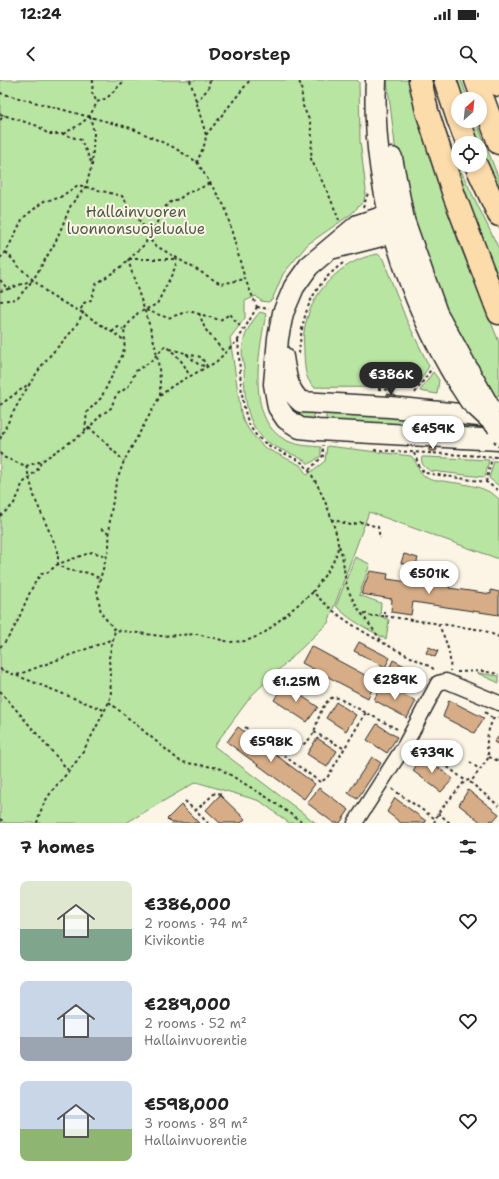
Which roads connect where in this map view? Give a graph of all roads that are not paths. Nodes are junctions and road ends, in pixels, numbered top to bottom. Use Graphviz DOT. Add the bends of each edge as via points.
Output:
graph roads {
  1 [pos="376,80"];
  2 [pos="382,80"];
  3 [pos="420,80"];
  4 [pos="445,80"];
  5 [pos="476,80"];
  6 [pos="497,80"];
  7 [pos="499,85"];
  8 [pos="451,98"];
  9 [pos="499,143"];
  10 [pos="479,172"];
  11 [pos="499,215"];
  12 [pos="395,223"];
  13 [pos="497,306"];
  14 [pos="278,338"];
  15 [pos="497,434"];
  16 [pos="499,703"];
  17 [pos="355,823"];
  1 -- 12 [label="street" via="374,110 378,155"];
  2 -- 12 [label="street" via="391,154"];
  3 -- 13 [label="highway" via="427,111 454,195"];
  4 -- 8 [label="highway"];
  5 -- 9 [label="highway"];
  6 -- 7 [label="highway"];
  10 -- 11 [label="highway"];
  12 -- 14 [label="street" via="358,225 338,255 309,266 294,287 283,312"];
  12 -- 15 [label="street, bridge" via="424,318 444,360 466,382 475,406"];
  14 -- 15 [label="street" via="288,384 293,395 301,402 390,407"];
  14 -- 15 [label="street" via="274,384 278,407 286,419 300,428"];
  16 -- 17 [label="street" via="446,681 438,683 402,751"];
}
